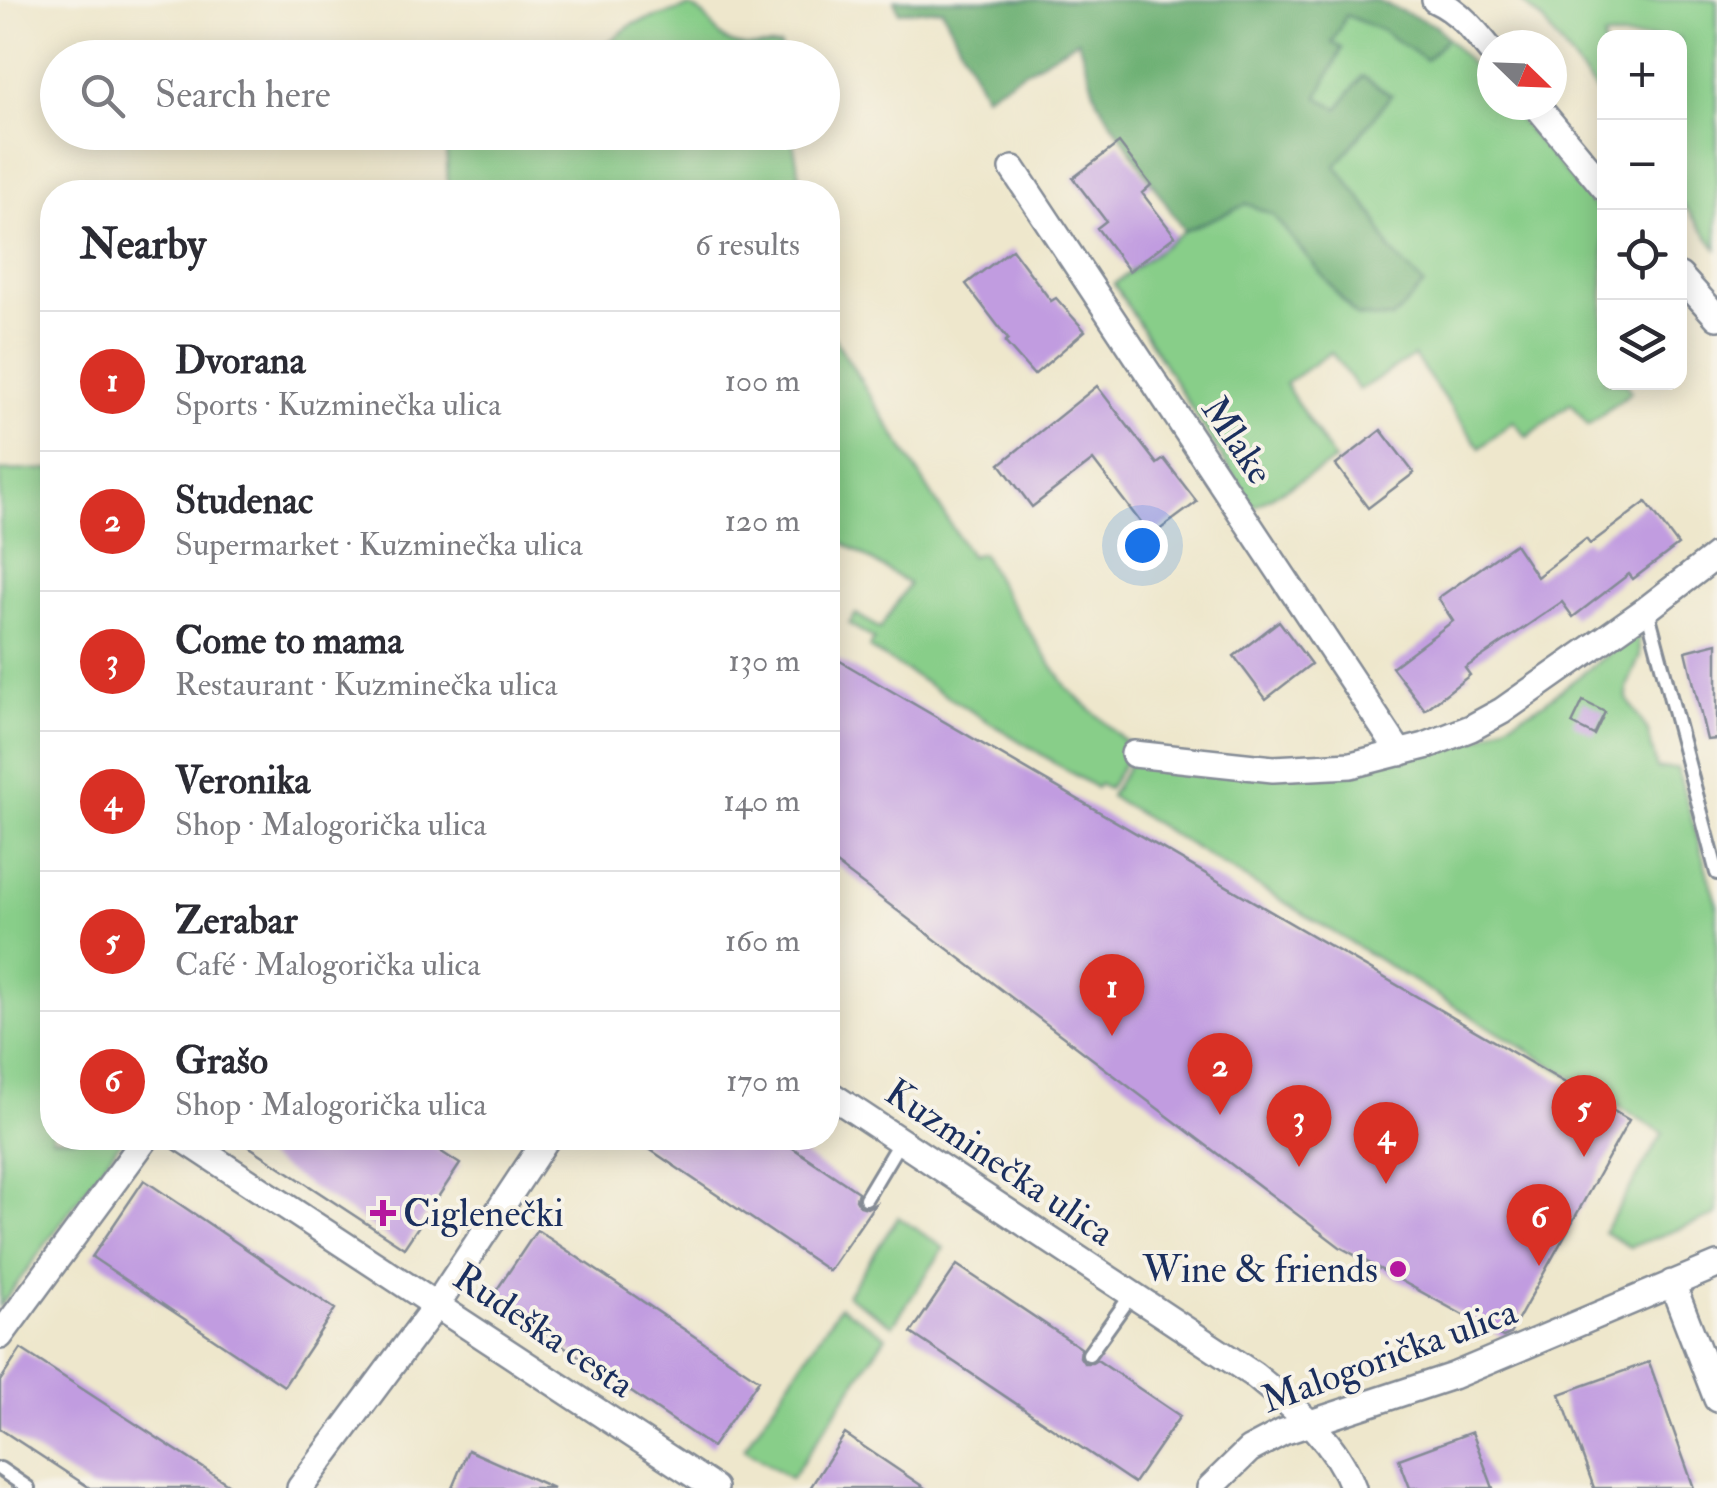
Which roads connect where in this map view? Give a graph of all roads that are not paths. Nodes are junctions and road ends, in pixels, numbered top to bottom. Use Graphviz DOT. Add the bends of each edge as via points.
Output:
graph roads {
  1 [pos="1435,0"];
  2 [pos="1477,34"];
  3 [pos="1548,120"];
  4 [pos="1013,168"];
  5 [pos="1597,179"];
  6 [pos="1687,284"];
  7 [pos="1717,317"];
  8 [pos="1717,555"];
  9 [pos="1647,610"];
  10 [pos="1400,753"];
  11 [pos="1134,754"];
  12 [pos="1717,873"];
  13 [pos="840,1100"];
  14 [pos="900,1140"];
  15 [pos="137,1150"];
  16 [pos="201,1150"];
  17 [pos="539,1150"];
  18 [pos="866,1198"];
  19 [pos="1717,1265"];
  20 [pos="1672,1283"];
  21 [pos="1132,1294"];
  22 [pos="438,1304"];
  23 [pos="0,1336"];
  24 [pos="1089,1354"];
  25 [pos="1717,1399"];
  26 [pos="1310,1423"];
  27 [pos="0,1469"];
  28 [pos="28,1488"];
  29 [pos="300,1488"];
  30 [pos="714,1488"];
  31 [pos="1210,1488"];
  32 [pos="1353,1488"];
  1 -- 2 [label="street"];
  3 -- 5 [label="street"];
  4 -- 10 [label="street, Mlake"];
  6 -- 7 [label="street"];
  8 -- 9 [label="street"];
  9 -- 10 [label="street" via="1502,711"];
  9 -- 12 [label="lane"];
  10 -- 11 [label="street" via="1351,765 1273,768"];
  13 -- 14 [label="street, Kuzminečka ulica"];
  14 -- 18 [label="lane"];
  14 -- 21 [label="street, Kuzminečka ulica"];
  15 -- 23 [label="street"];
  16 -- 22 [label="street, Rudeška cesta"];
  17 -- 22 [label="street"];
  19 -- 20 [label="street, Malogorička ulica"];
  20 -- 25 [label="street"];
  20 -- 26 [label="street, Malogorička ulica" via="1454,1376"];
  21 -- 24 [label="lane"];
  21 -- 26 [label="street, Kuzminečka ulica" via="1254,1375"];
  22 -- 29 [label="street"];
  22 -- 30 [label="street, Rudeška cesta"];
  26 -- 31 [label="street, Malogorička ulica" via="1249,1450"];
  26 -- 32 [label="street, Kuzminečka ulica" via="1337,1454"];
  27 -- 28 [label="lane"];
}
